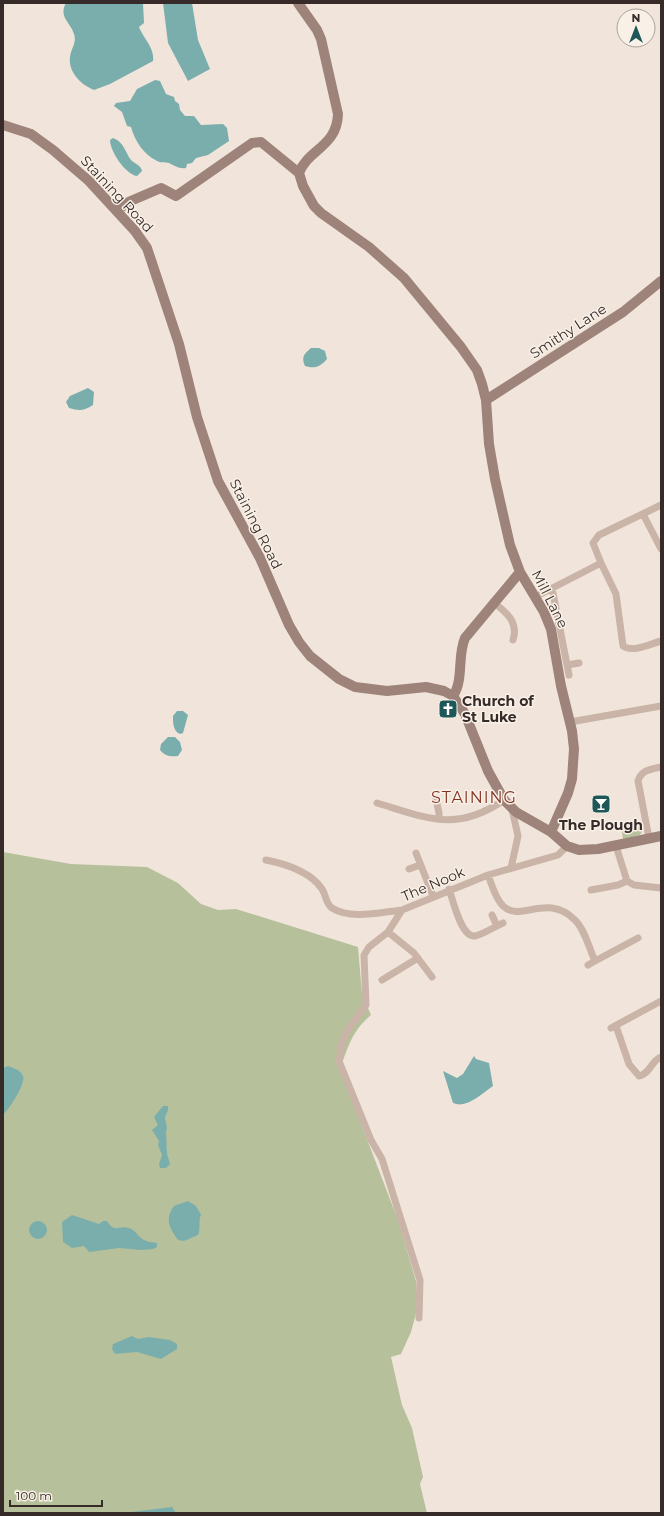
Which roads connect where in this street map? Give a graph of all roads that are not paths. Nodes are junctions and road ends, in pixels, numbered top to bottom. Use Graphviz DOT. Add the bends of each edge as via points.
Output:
graph roads {
  1 [pos="298,3"];
  2 [pos="3,125"];
  3 [pos="299,173"];
  4 [pos="116,211"];
  5 [pos="661,281"];
  6 [pos="486,400"];
  7 [pos="661,505"];
  8 [pos="643,514"];
  9 [pos="661,549"];
  10 [pos="601,563"];
  11 [pos="520,572"];
  12 [pos="552,588"];
  13 [pos="535,597"];
  14 [pos="493,602"];
  15 [pos="513,640"];
  16 [pos="661,641"];
  17 [pos="579,663"];
  18 [pos="567,665"];
  19 [pos="569,674"];
  20 [pos="454,696"];
  21 [pos="661,706"];
  22 [pos="570,722"];
  23 [pos="661,767"];
  24 [pos="436,799"];
  25 [pos="504,800"];
  26 [pos="376,803"];
  27 [pos="512,809"];
  28 [pos="438,820"];
  29 [pos="551,832"];
  30 [pos="661,836"];
  31 [pos="649,838"];
  32 [pos="567,846"];
  33 [pos="616,846"];
  34 [pos="416,853"];
  35 [pos="266,860"];
  36 [pos="420,865"];
  37 [pos="511,868"];
  38 [pos="409,869"];
  39 [pos="488,875"];
  40 [pos="627,881"];
  41 [pos="661,888"];
  42 [pos="449,889"];
  43 [pos="590,890"];
  44 [pos="432,896"];
  45 [pos="402,910"];
  46 [pos="492,915"];
  47 [pos="388,932"];
  48 [pos="638,938"];
  49 [pos="418,958"];
  50 [pos="595,961"];
  51 [pos="588,965"];
  52 [pos="432,977"];
  53 [pos="382,980"];
  54 [pos="661,1001"];
  55 [pos="661,1057"];
  56 [pos="419,1318"];
  1 -- 3 [label="street" via="321,39 338,114 338,122 332,135 305,163"];
  2 -- 4 [label="street, Staining Road" via="31,134 45,143 89,181"];
  3 -- 4 [label="street" via="260,142 252,143 176,196 161,188 126,203"];
  3 -- 6 [label="street, Mill Lane" via="309,198 321,213 387,262 430,308 473,364"];
  4 -- 20 [label="street, Staining Road" via="136,231 147,248 179,344 195,411 218,481 260,558 299,642 310,656 329,672 355,687 387,691 426,687"];
  5 -- 6 [label="street, Smithy Lane" via="623,312"];
  6 -- 11 [label="street, Mill Lane" via="489,444 496,485 510,545"];
  7 -- 8 [label="street"];
  8 -- 9 [label="street"];
  8 -- 10 [label="street" via="596,537 593,543"];
  10 -- 12 [label="street"];
  10 -- 16 [label="street" via="616,594 624,646 633,649"];
  11 -- 13 [label="street, Mill Lane"];
  11 -- 14 [label="street"];
  12 -- 13 [label="street"];
  12 -- 18 [label="street"];
  13 -- 22 [label="street, Mill Lane" via="548,620 554,639 559,677"];
  14 -- 15 [label="street" via="512,619 516,631"];
  14 -- 20 [label="street" via="462,643 458,687"];
  17 -- 18 [label="street"];
  18 -- 19 [label="street"];
  20 -- 25 [label="street" via="465,714 488,771"];
  21 -- 22 [label="street"];
  22 -- 29 [label="street, Mill Lane" via="574,749 572,779"];
  23 -- 31 [label="street" via="645,771 638,781"];
  24 -- 28 [label="street"];
  25 -- 27 [label="street"];
  25 -- 28 [label="street" via="469,818"];
  26 -- 28 [label="street"];
  27 -- 29 [label="street"];
  27 -- 37 [label="street" via="518,836"];
  29 -- 32 [label="street"];
  30 -- 31 [label="street"];
  31 -- 33 [label="street"];
  32 -- 33 [label="street" via="586,850"];
  32 -- 37 [label="street, The Nook" via="558,854"];
  33 -- 40 [label="street"];
  34 -- 36 [label="street"];
  35 -- 45 [label="street" via="286,864 310,877 320,886 328,904 336,910 348,914"];
  36 -- 38 [label="street"];
  36 -- 44 [label="street"];
  37 -- 39 [label="street, The Nook"];
  39 -- 42 [label="street, The Nook"];
  39 -- 50 [label="street" via="498,898 507,909 520,912 547,907 559,910 574,919"];
  40 -- 41 [label="street" via="634,885"];
  40 -- 43 [label="street" via="618,885 599,885"];
  42 -- 44 [label="street, The Nook"];
  42 -- 46 [label="street" via="465,932 474,936 500,924"];
  44 -- 45 [label="street, The Nook"];
  45 -- 47 [label="street, The Nook"];
  47 -- 49 [label="street"];
  47 -- 56 [label="street, The Nook" via="364,955 366,1005 347,1031 339,1061 371,1140 382,1159 420,1280"];
  48 -- 50 [label="street"];
  49 -- 52 [label="street"];
  49 -- 53 [label="street"];
  50 -- 51 [label="street"];
  54 -- 55 [label="street" via="613,1027 629,1064 639,1076 645,1074"];
}
